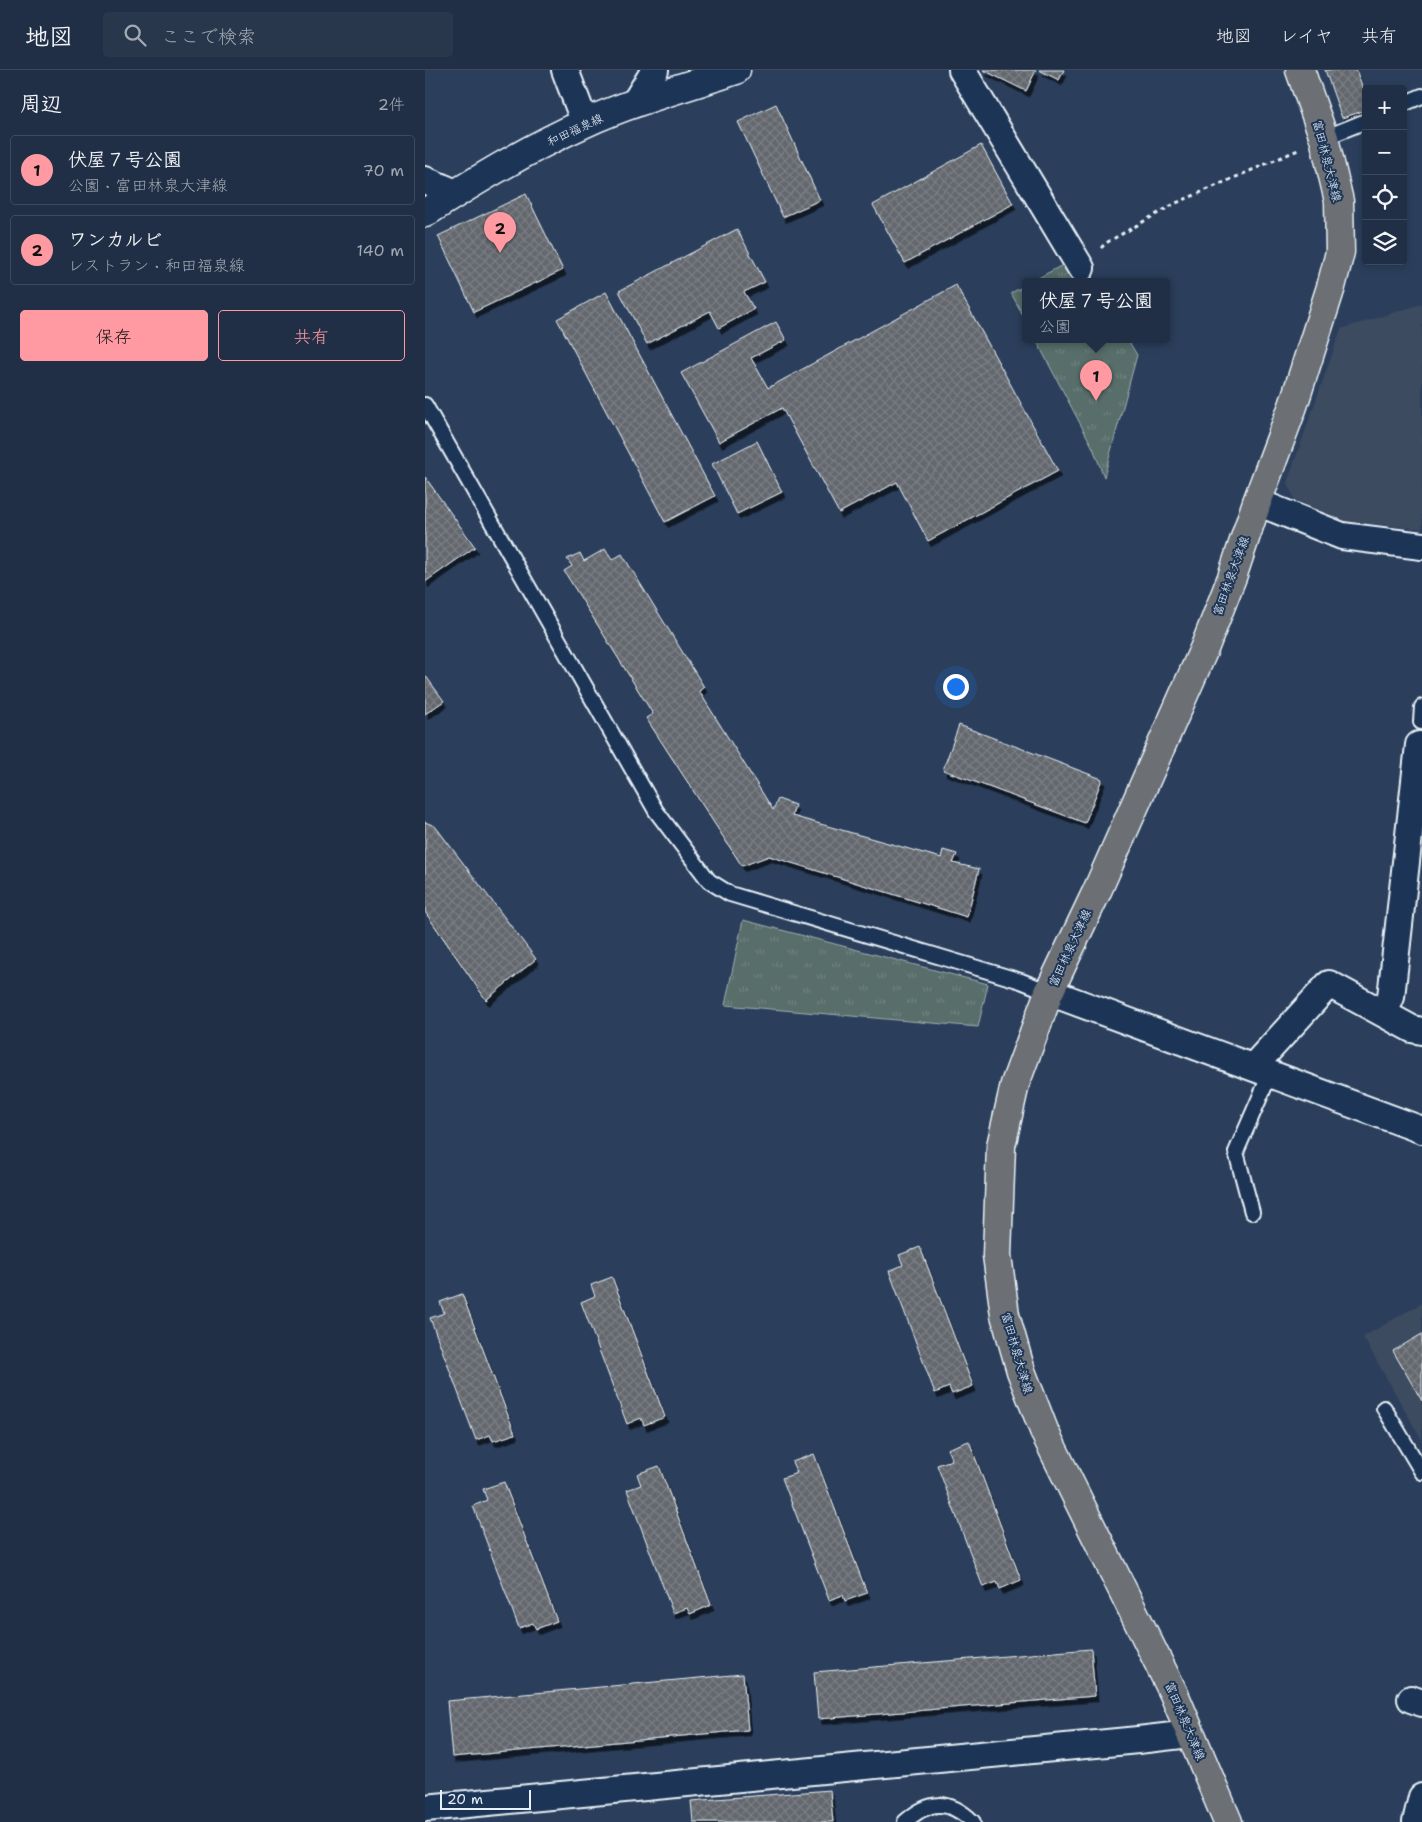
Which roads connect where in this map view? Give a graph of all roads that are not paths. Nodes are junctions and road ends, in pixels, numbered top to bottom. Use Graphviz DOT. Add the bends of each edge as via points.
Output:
graph roads {
  1 [pos="565,70"];
  2 [pos="655,70"];
  3 [pos="736,70"];
  4 [pos="962,70"];
  5 [pos="1300,70"];
  6 [pos="1422,96"];
  7 [pos="1407,102"];
  8 [pos="634,104"];
  9 [pos="585,123"];
  10 [pos="1362,123"];
  11 [pos="1324,138"];
  12 [pos="425,180"];
  13 [pos="456,193"];
  14 [pos="425,213"];
  15 [pos="1081,268"];
  16 [pos="425,405"];
  17 [pos="1257,502"];
  18 [pos="1422,546"];
  19 [pos="1422,706"];
  20 [pos="1420,734"];
  21 [pos="1049,992"];
  22 [pos="1384,1014"];
  23 [pos="1422,1031"];
  24 [pos="1261,1071"];
  25 [pos="1422,1130"];
  26 [pos="1252,1212"];
  27 [pos="1384,1408"];
  28 [pos="1422,1472"];
  29 [pos="1190,1734"];
  30 [pos="1422,1797"];
  31 [pos="425,1808"];
  32 [pos="905,1822"];
  33 [pos="973,1822"];
  34 [pos="1229,1822"];
  35 [pos="1416,1822"];
  1 -- 9 [label="street"];
  2 -- 8 [label="street"];
  3 -- 8 [label="main road, 和田福泉線"];
  4 -- 15 [label="street"];
  5 -- 11 [label="main road, 富田林泉大津線"];
  6 -- 7 [label="lane"];
  8 -- 9 [label="main road, 和田福泉線"];
  9 -- 13 [label="main road, 和田福泉線"];
  10 -- 11 [label="lane"];
  11 -- 17 [label="main road, 富田林泉大津線" via="1339,201 1340,252 1293,406"];
  12 -- 13 [label="street"];
  13 -- 14 [label="main road, 和田福泉線"];
  16 -- 21 [label="lane" via="657,811 709,881 730,894"];
  17 -- 18 [label="street" via="1342,536"];
  17 -- 21 [label="main road, 富田林泉大津線" via="1233,577 1204,648"];
  19 -- 20 [label="lane"];
  20 -- 22 [label="street" via="1391,997"];
  21 -- 24 [label="street"];
  21 -- 29 [label="main road, 富田林泉大津線" via="1015,1084 1001,1146 997,1255 1005,1315 1035,1411 1174,1694"];
  22 -- 23 [label="street"];
  22 -- 24 [label="street" via="1329,984"];
  24 -- 25 [label="street"];
  24 -- 26 [label="lane" via="1236,1152"];
  27 -- 28 [label="lane"];
  29 -- 31 [label="street"];
  29 -- 34 [label="main road, 富田林泉大津線"];
  30 -- 35 [label="street"];
  32 -- 33 [label="lane" via="917,1811 941,1804 964,1813"];
}
